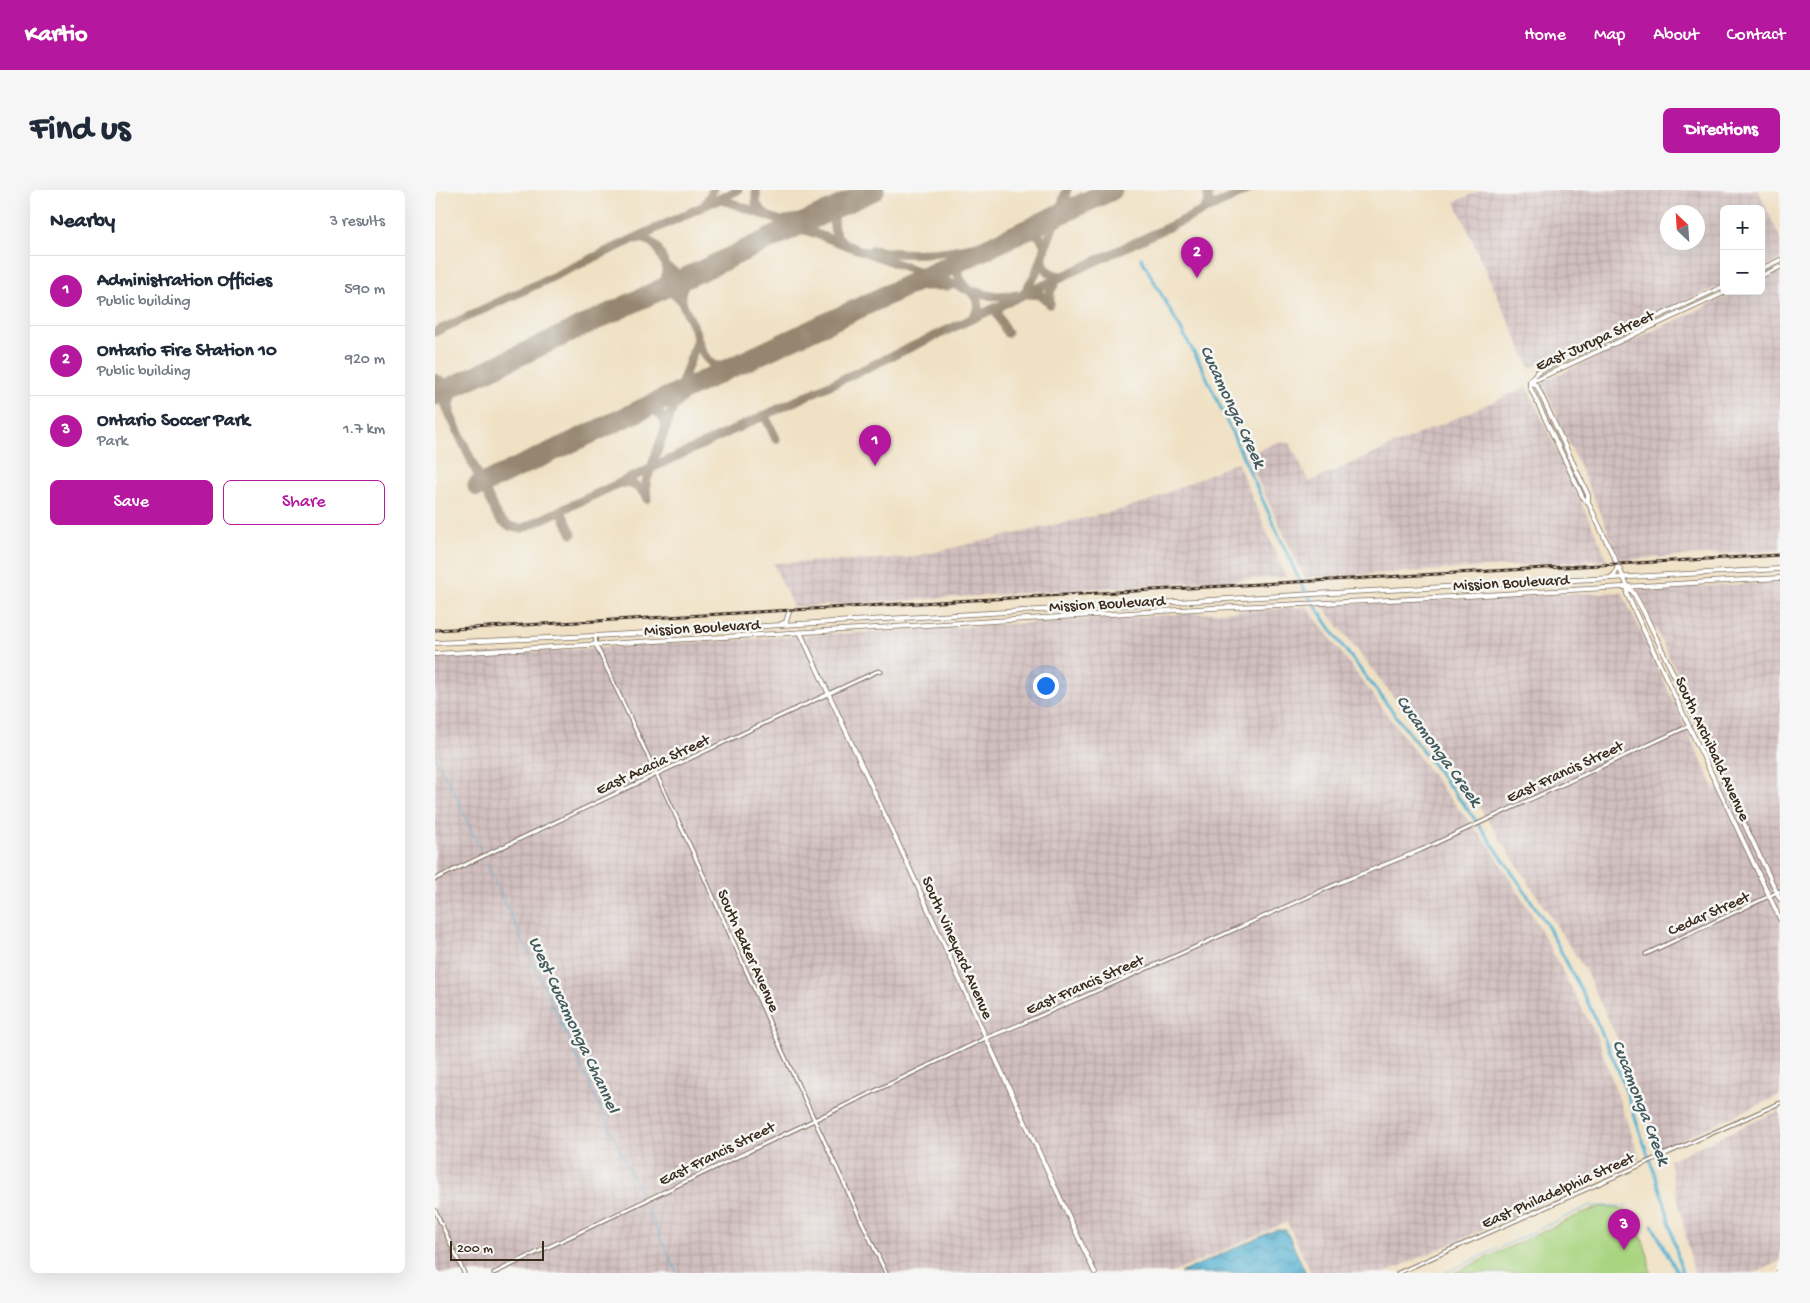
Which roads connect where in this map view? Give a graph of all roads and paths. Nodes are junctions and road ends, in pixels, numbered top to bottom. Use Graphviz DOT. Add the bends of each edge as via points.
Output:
graph roads {
  1 [pos="1780,260"];
  2 [pos="1765,267"];
  3 [pos="1780,268"];
  4 [pos="1765,274"];
  5 [pos="1720,288"];
  6 [pos="1720,294"];
  7 [pos="1530,381"];
  8 [pos="1545,418"];
  9 [pos="1557,429"];
  10 [pos="1588,502"];
  11 [pos="1618,566"];
  12 [pos="1780,570"];
  13 [pos="1780,578"];
  14 [pos="1623,579"];
  15 [pos="1598,580"];
  16 [pos="1646,586"];
  17 [pos="1627,587"];
  18 [pos="1637,598"];
  19 [pos="789,612"];
  20 [pos="780,625"];
  21 [pos="800,632"];
  22 [pos="595,636"];
  23 [pos="435,643"];
  24 [pos="596,645"];
  25 [pos="435,654"];
  26 [pos="881,672"];
  27 [pos="829,693"];
  28 [pos="1690,726"];
  29 [pos="656,775"];
  30 [pos="435,879"];
  31 [pos="1779,892"];
  32 [pos="1769,896"];
  33 [pos="1780,899"];
  34 [pos="1780,919"];
  35 [pos="1646,954"];
  36 [pos="985,1038"];
  37 [pos="1780,1103"];
  38 [pos="814,1119"];
  39 [pos="435,1210"];
  40 [pos="464,1273"];
  41 [pos="494,1273"];
  42 [pos="886,1273"];
  43 [pos="1095,1273"];
  44 [pos="1398,1273"];
  1 -- 2 [label="main road"];
  3 -- 4 [label="main road"];
  5 -- 7 [label="main road, East Jurupa Street" via="1537,372"];
  6 -- 7 [label="main road, East Jurupa Street"];
  7 -- 8 [label="main road"];
  7 -- 9 [label="main road" via="1537,386"];
  8 -- 9 [label="main road"];
  8 -- 10 [label="main road" via="1583,498"];
  9 -- 10 [label="main road" via="1588,495"];
  10 -- 11 [label="main road, South Archibald Avenue"];
  11 -- 14 [label="main road, South Archibald Avenue"];
  11 -- 15 [label="main road" via="1614,576"];
  12 -- 14 [label="main road, Mission Boulevard"];
  13 -- 16 [label="main road, Mission Boulevard"];
  14 -- 15 [label="main road, Mission Boulevard"];
  14 -- 17 [label="main road, South Archibald Avenue"];
  15 -- 20 [label="main road, Mission Boulevard"];
  16 -- 17 [label="main road, Mission Boulevard"];
  16 -- 18 [label="main road" via="1637,589"];
  17 -- 18 [label="main road, South Archibald Avenue"];
  17 -- 21 [label="main road, Mission Boulevard"];
  17 -- 28 [label="main road, South Archibald Avenue" via="1630,602"];
  18 -- 31 [label="main road, South Archibald Avenue"];
  19 -- 20 [label="main road"];
  20 -- 22 [label="main road, Mission Boulevard"];
  21 -- 24 [label="main road, Mission Boulevard"];
  21 -- 27 [label="main road, South Vineyard Avenue"];
  22 -- 23 [label="main road, Mission Boulevard"];
  22 -- 24 [label="street, South Baker Avenue"];
  24 -- 25 [label="main road, Mission Boulevard"];
  24 -- 29 [label="street, South Baker Avenue"];
  26 -- 27 [label="street, East Acacia Street"];
  27 -- 29 [label="street, East Acacia Street"];
  27 -- 36 [label="main road, South Vineyard Avenue"];
  28 -- 32 [label="main road, South Archibald Avenue"];
  28 -- 36 [label="street, East Francis Street" via="1421,850"];
  29 -- 30 [label="street, East Acacia Street"];
  29 -- 38 [label="street, South Baker Avenue"];
  31 -- 32 [label="street, Cedar Street"];
  31 -- 33 [label="main road, South Archibald Avenue"];
  32 -- 34 [label="main road, South Archibald Avenue"];
  32 -- 35 [label="street, Cedar Street"];
  36 -- 38 [label="street, East Francis Street"];
  36 -- 43 [label="main road, South Vineyard Avenue"];
  37 -- 44 [label="street, East Philadelphia Street"];
  38 -- 41 [label="street, East Francis Street"];
  38 -- 42 [label="street, South Baker Avenue"];
  39 -- 40 [label="street"];
}
